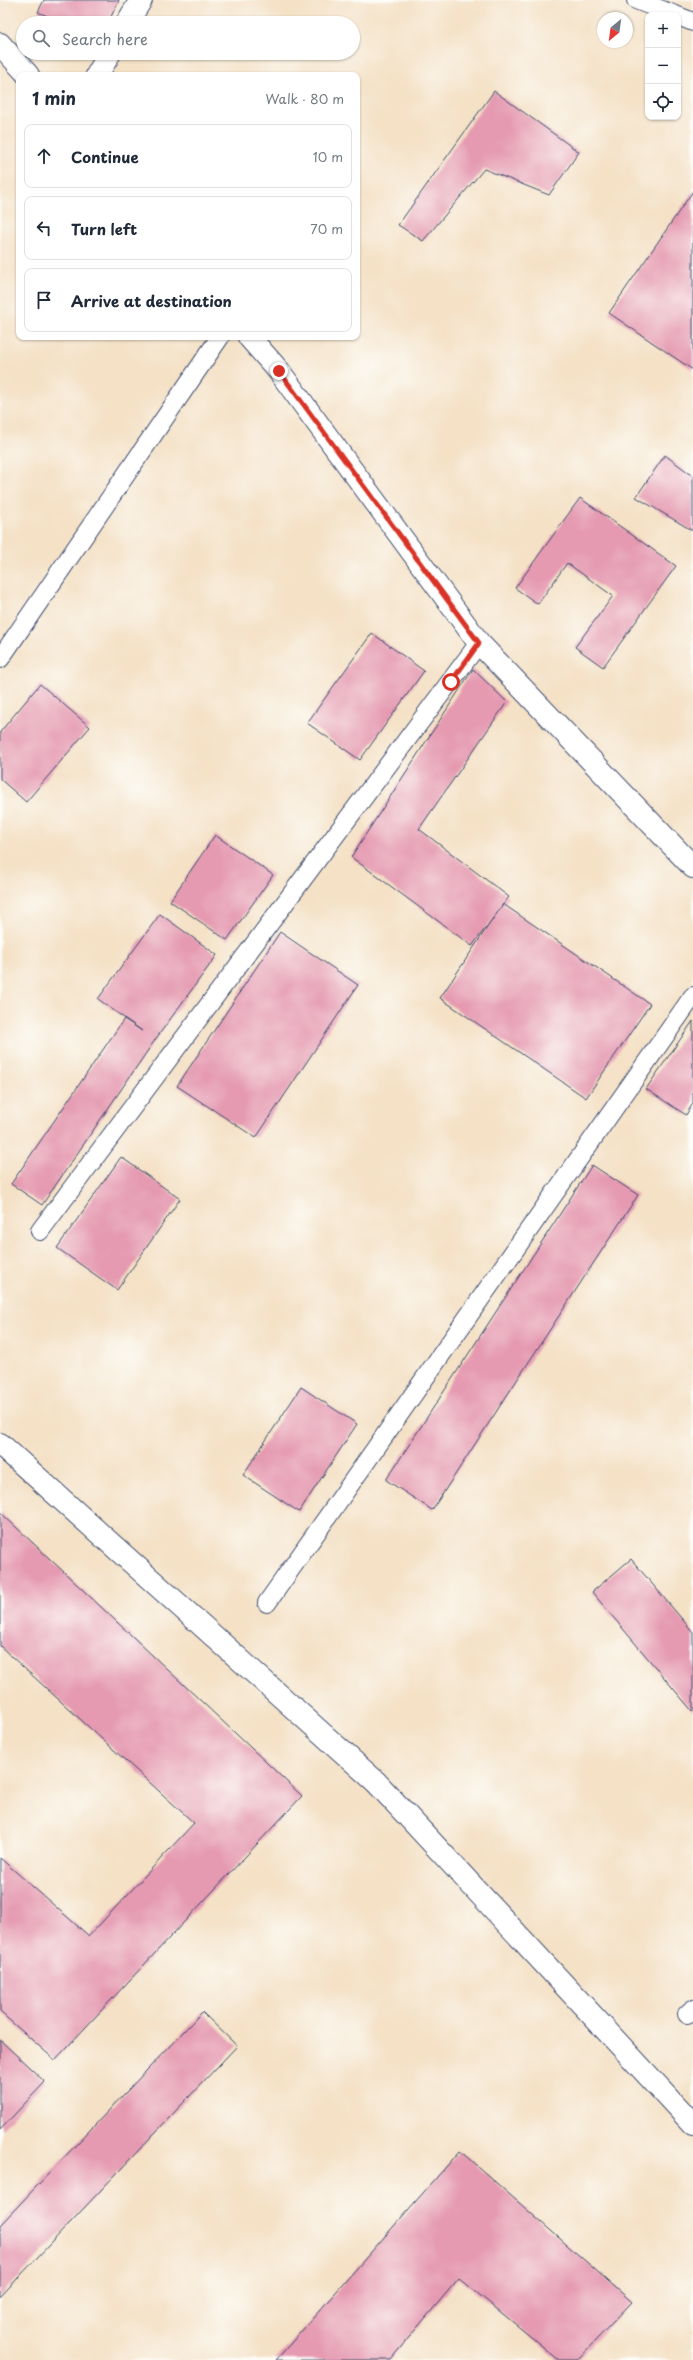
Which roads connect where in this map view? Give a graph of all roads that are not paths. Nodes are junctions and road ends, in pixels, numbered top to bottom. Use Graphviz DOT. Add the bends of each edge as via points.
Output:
graph roads {
  1 [pos="141,0"];
  2 [pos="636,0"];
  3 [pos="667,12"];
  4 [pos="131,16"];
  5 [pos="681,17"];
  6 [pos="693,22"];
  7 [pos="0,44"];
  8 [pos="106,60"];
  9 [pos="25,72"];
  10 [pos="99,72"];
  11 [pos="218,340"];
  12 [pos="252,340"];
  13 [pos="479,643"];
  14 [pos="0,659"];
  15 [pos="693,867"];
  16 [pos="693,996"];
  17 [pos="40,1231"];
  18 [pos="0,1444"];
  19 [pos="267,1603"];
  20 [pos="693,2124"];
  1 -- 4 [label="street"];
  2 -- 3 [label="lane"];
  5 -- 6 [label="lane"];
  7 -- 9 [label="street"];
  8 -- 10 [label="street"];
  11 -- 14 [label="lane"];
  12 -- 13 [label="street" via="279,371"];
  13 -- 15 [label="street"];
  13 -- 17 [label="lane"];
  16 -- 19 [label="lane"];
  18 -- 20 [label="street" via="376,1782"];
}
